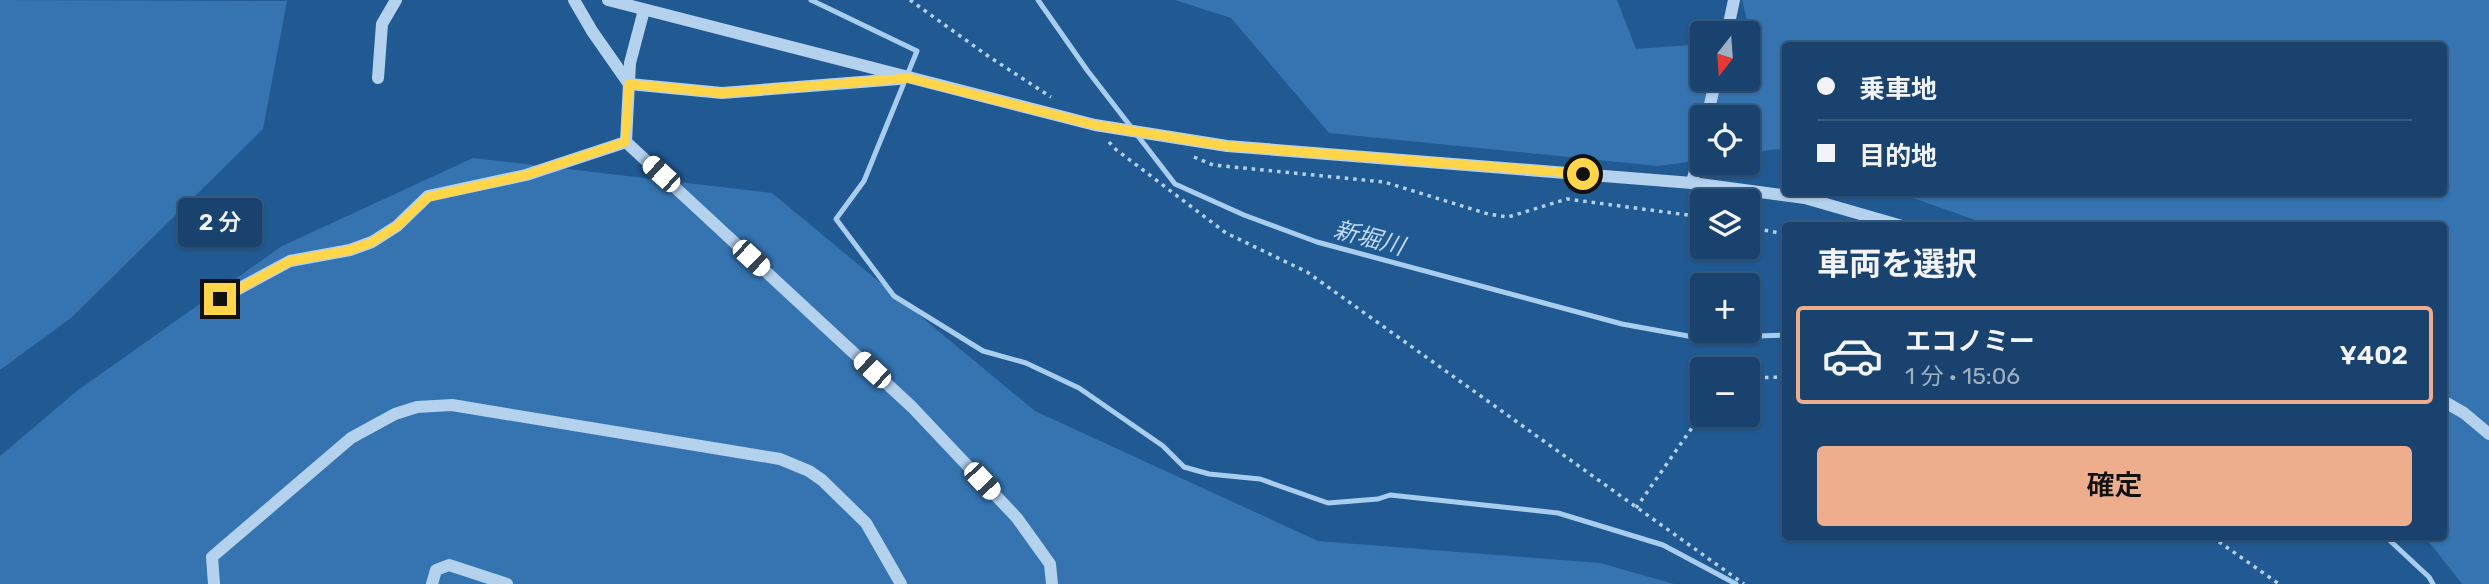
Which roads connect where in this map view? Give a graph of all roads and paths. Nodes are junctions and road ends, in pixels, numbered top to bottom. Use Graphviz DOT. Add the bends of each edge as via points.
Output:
graph roads {
  1 [pos="396,0"];
  2 [pos="574,0"];
  3 [pos="608,0"];
  4 [pos="910,0"];
  5 [pos="1734,0"];
  6 [pos="644,10"];
  7 [pos="1730,21"];
  8 [pos="378,78"];
  9 [pos="909,78"];
  10 [pos="629,84"];
  11 [pos="1052,98"];
  12 [pos="1095,125"];
  13 [pos="1177,138"];
  14 [pos="625,142"];
  15 [pos="1694,175"];
  16 [pos="1692,183"];
  17 [pos="1782,195"];
  18 [pos="1790,196"];
  19 [pos="1690,215"];
  20 [pos="1888,222"];
  21 [pos="1760,229"];
  22 [pos="1782,233"];
  23 [pos="214,302"];
  24 [pos="1782,377"];
  25 [pos="1760,378"];
  26 [pos="2447,403"];
  27 [pos="1693,427"];
  28 [pos="2488,431"];
  29 [pos="1636,508"];
  30 [pos="2216,540"];
  31 [pos="214,584"];
  32 [pos="432,584"];
  33 [pos="507,584"];
  34 [pos="901,584"];
  35 [pos="1052,584"];
  36 [pos="1744,584"];
  37 [pos="2279,584"];
  1 -- 8 [label="street" via="382,24"];
  2 -- 10 [label="street"];
  3 -- 6 [label="street"];
  4 -- 11 [label="path"];
  5 -- 7 [label="street"];
  6 -- 9 [label="street"];
  6 -- 10 [label="street"];
  9 -- 10 [label="street" via="722,93"];
  9 -- 12 [label="street"];
  10 -- 14 [label="street"];
  12 -- 13 [label="street"];
  12 -- 29 [label="path" via="1114,148 1226,233 1307,272"];
  13 -- 16 [label="street" via="1227,146"];
  13 -- 19 [label="path" via="1186,155 1213,165 1384,182 1488,214 1508,217 1567,199"];
  14 -- 23 [label="street" via="526,175 428,197 372,242 290,261"];
  14 -- 35 [label="street" via="912,407 1017,518 1050,564"];
  15 -- 16 [label="street"];
  16 -- 17 [label="street"];
  18 -- 20 [label="street"];
  21 -- 22 [label="path"];
  24 -- 25 [label="path"];
  26 -- 28 [label="street"];
  27 -- 29 [label="path"];
  29 -- 36 [label="path"];
  30 -- 37 [label="path"];
  31 -- 34 [label="street" via="212,557 351,438 395,414 452,405 780,459 822,480 866,523"];
  32 -- 33 [label="street" via="436,570 449,565"];
}
